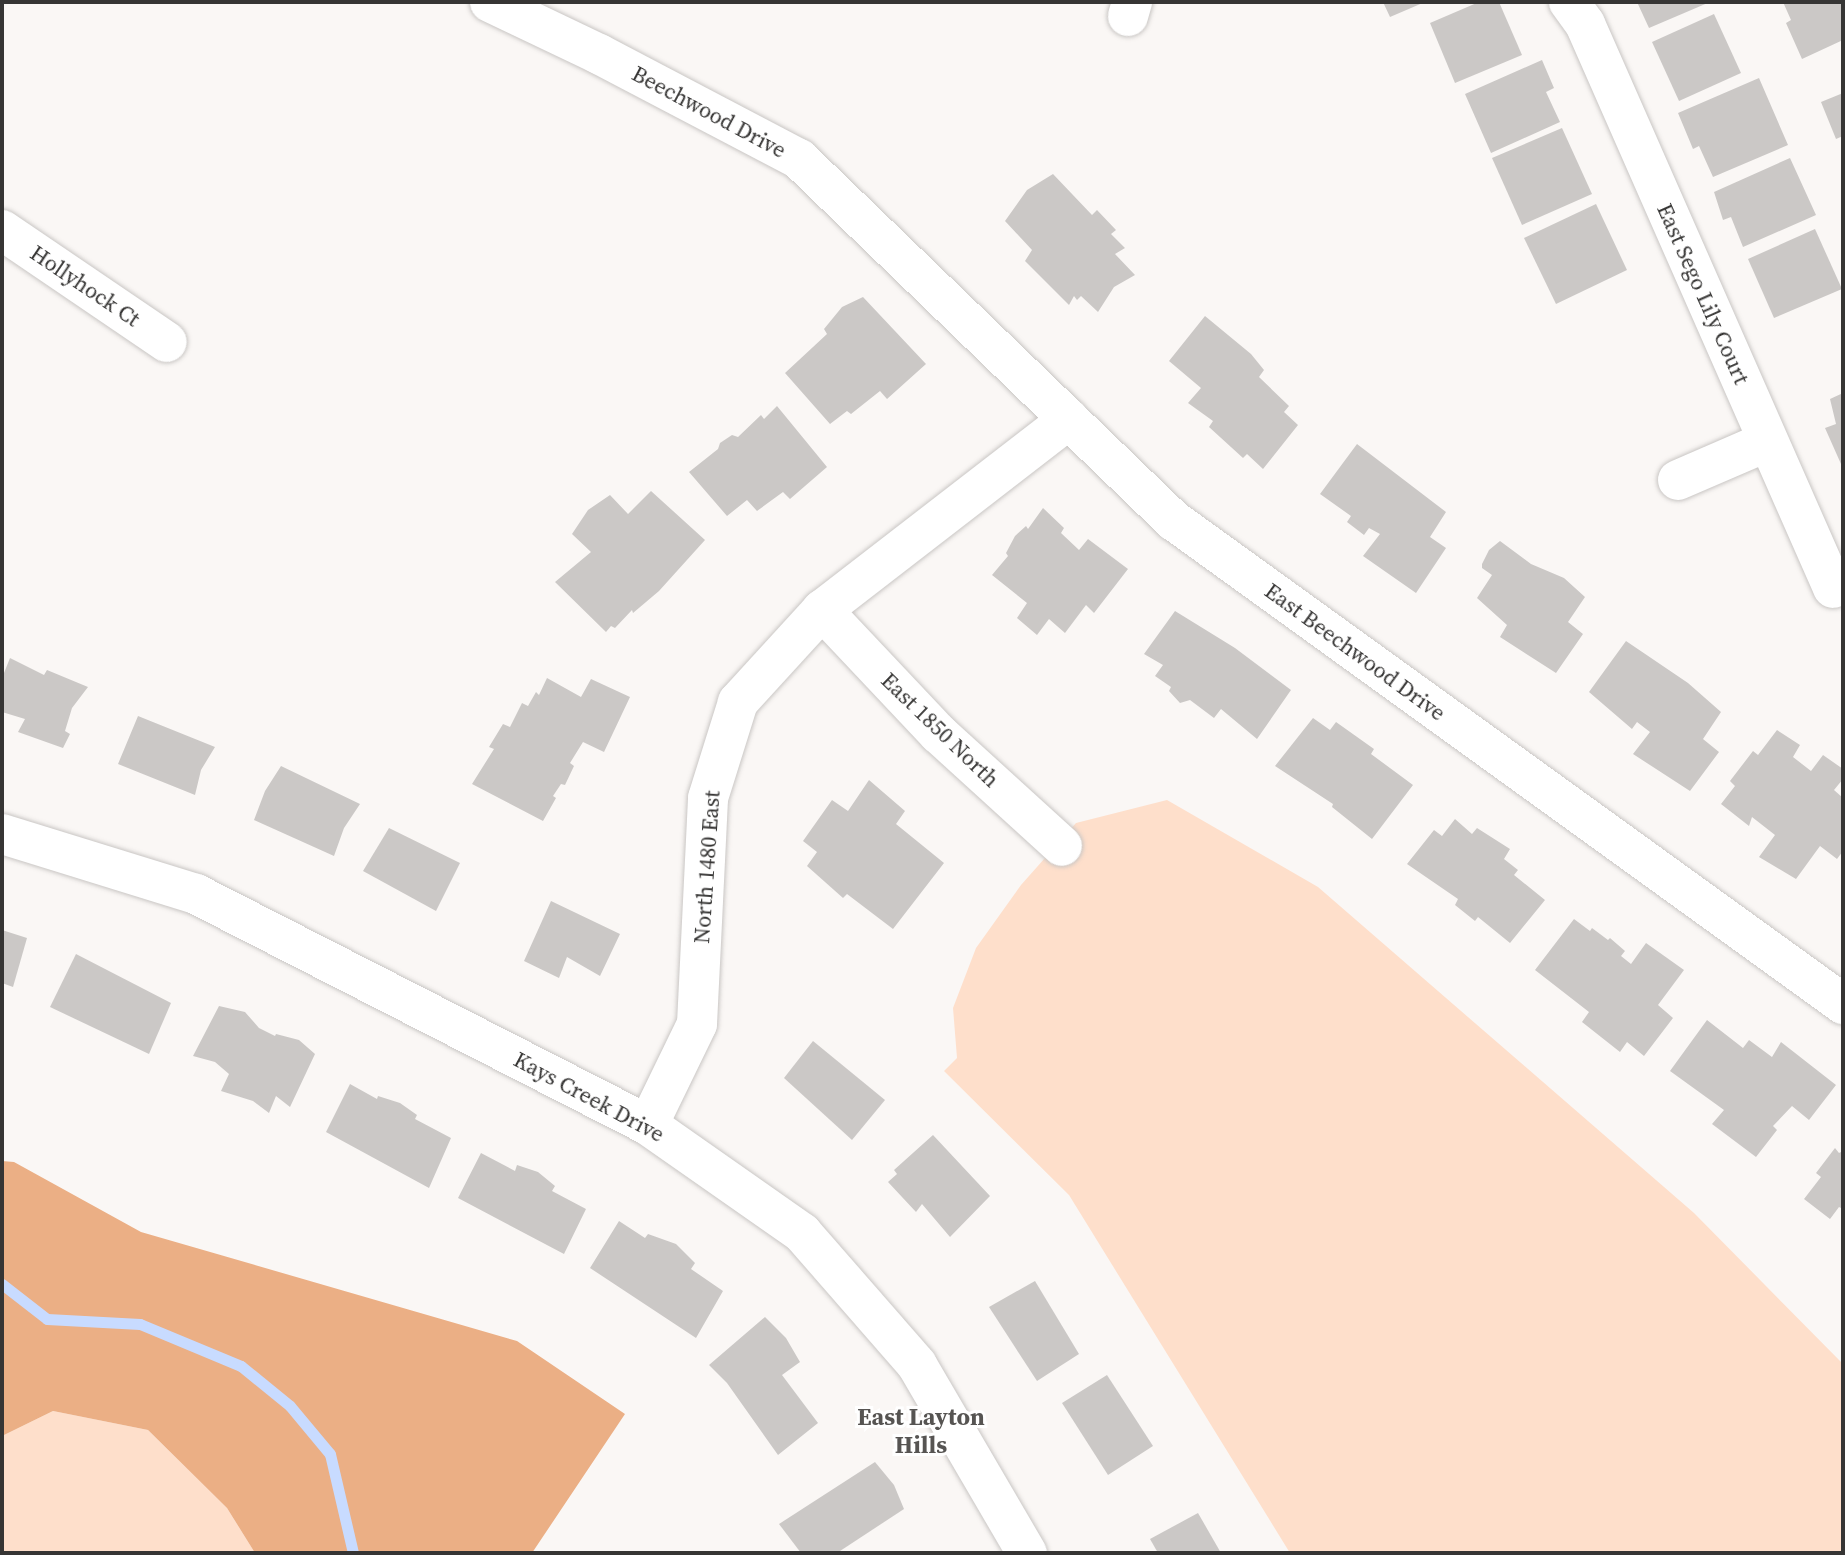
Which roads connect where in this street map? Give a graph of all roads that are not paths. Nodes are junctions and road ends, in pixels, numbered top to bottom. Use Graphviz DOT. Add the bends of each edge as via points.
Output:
graph roads {
  1 [pos="490,2"];
  2 [pos="1569,2"];
  3 [pos="2,230"];
  4 [pos="903,257"];
  5 [pos="167,342"];
  6 [pos="1069,419"];
  7 [pos="1768,441"];
  8 [pos="1678,480"];
  9 [pos="1833,588"];
  10 [pos="822,610"];
  11 [pos="2,834"];
  12 [pos="1062,846"];
  13 [pos="1843,1004"];
  14 [pos="648,1125"];
  15 [pos="1027,1553"];
  1 -- 4 [label="street, Beechwood Drive" via="799,159"];
  2 -- 7 [label="street, East Sego Lily Court" via="1585,24"];
  3 -- 5 [label="street, Hollyhock Ct"];
  4 -- 6 [label="street, East Beechwood Drive"];
  6 -- 10 [label="street, North 1480 East"];
  6 -- 13 [label="street, East Beechwood Drive" via="1173,520"];
  7 -- 8 [label="street"];
  7 -- 9 [label="street, East Sego Lily Court"];
  10 -- 12 [label="street, East 1850 North" via="939,734"];
  10 -- 14 [label="street, North 1480 East" via="738,702 708,798 697,1024"];
  11 -- 14 [label="street, Kays Creek Drive" via="196,894"];
  14 -- 15 [label="street, Kays Creek Drive" via="802,1233 917,1365"];
}
